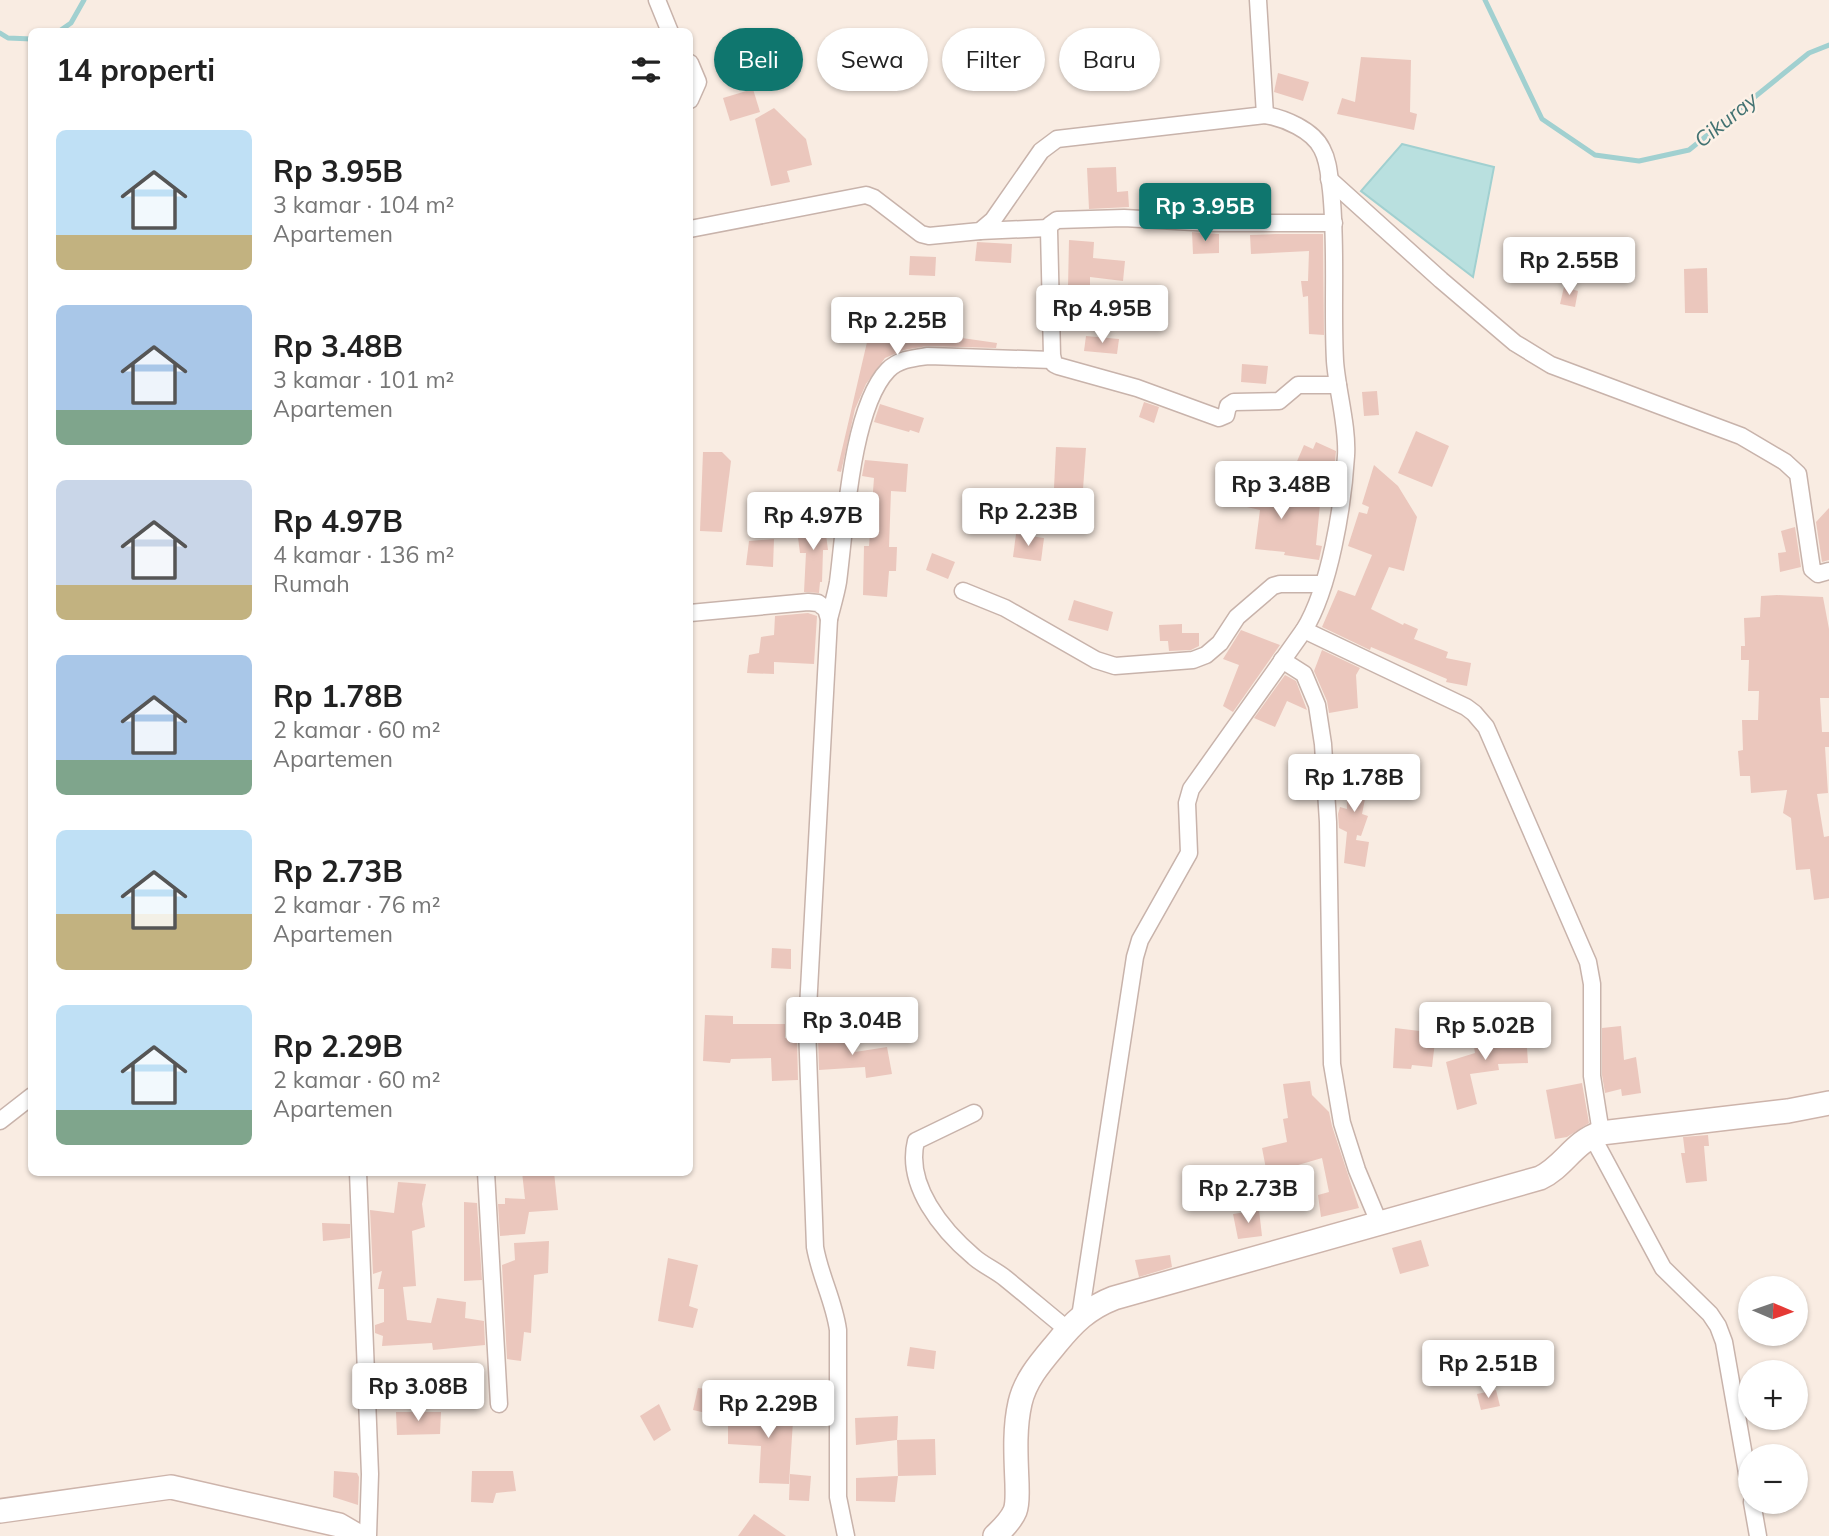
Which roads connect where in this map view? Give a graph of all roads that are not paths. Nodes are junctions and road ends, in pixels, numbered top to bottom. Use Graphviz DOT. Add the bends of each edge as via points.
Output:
graph roads {
  1 [pos="657,0"];
  2 [pos="1258,0"];
  3 [pos="668,28"];
  4 [pos="693,70"];
  5 [pos="693,93"];
  6 [pos="1265,115"];
  7 [pos="1329,179"];
  8 [pos="1334,223"];
  9 [pos="693,228"];
  10 [pos="1049,228"];
  11 [pos="980,231"];
  12 [pos="1052,360"];
  13 [pos="1338,385"];
  14 [pos="1829,571"];
  15 [pos="1323,584"];
  16 [pos="963,591"];
  17 [pos="693,611"];
  18 [pos="829,619"];
  19 [pos="1304,630"];
  20 [pos="1282,660"];
  21 [pos="28,1099"];
  22 [pos="1829,1103"];
  23 [pos="974,1112"];
  24 [pos="0,1121"];
  25 [pos="1597,1134"];
  26 [pos="358,1176"];
  27 [pos="486,1176"];
  28 [pos="1380,1225"];
  29 [pos="1074,1323"];
  30 [pos="499,1404"];
  31 [pos="1742,1444"];
  32 [pos="0,1511"];
  33 [pos="1754,1514"];
  34 [pos="358,1536"];
  35 [pos="368,1536"];
  36 [pos="846,1536"];
  37 [pos="995,1536"];
  38 [pos="1758,1536"];
  1 -- 3 [label="street"];
  2 -- 6 [label="street"];
  4 -- 5 [label="street" via="698,82"];
  6 -- 7 [label="street" via="1280,118 1318,142 1328,163"];
  6 -- 11 [label="street" via="1057,139 1041,151 993,220"];
  7 -- 8 [label="street"];
  7 -- 14 [label="street" via="1515,343 1551,365 1741,436 1785,462 1798,474 1812,569 1818,574"];
  8 -- 10 [label="street" via="1124,218 1057,220"];
  8 -- 13 [label="street"];
  9 -- 11 [label="street" via="866,195 921,234"];
  10 -- 11 [label="street"];
  10 -- 12 [label="street"];
  12 -- 13 [label="street" via="1058,366 1219,418 1234,402 1279,401 1298,385"];
  12 -- 18 [label="street" via="928,356 908,359 888,370 864,421 849,485 838,584"];
  13 -- 15 [label="street" via="1347,452 1341,506"];
  15 -- 16 [label="street" via="1273,586 1237,617 1206,655 1115,666"];
  15 -- 19 [label="street"];
  17 -- 18 [label="street" via="808,602 826,609"];
  18 -- 36 [label="street" via="807,1027 815,1247 838,1330 838,1497"];
  19 -- 20 [label="street"];
  19 -- 25 [label="street" via="1465,707 1486,727 1588,962"];
  20 -- 28 [label="street" via="1304,674 1317,705 1328,822 1332,1064 1342,1123"];
  20 -- 29 [label="street" via="1191,789 1187,803 1189,853 1137,948"];
  21 -- 24 [label="street"];
  22 -- 25 [label="street"];
  23 -- 29 [label="street" via="916,1141 914,1164 919,1186 935,1217 973,1256"];
  25 -- 28 [label="street" via="1540,1178"];
  25 -- 31 [label="street" via="1662,1269 1718,1326"];
  26 -- 35 [label="street" via="370,1474"];
  27 -- 30 [label="street"];
  28 -- 29 [label="street" via="1114,1298 1096,1305"];
  29 -- 37 [label="street" via="1037,1366 1020,1400 1015,1511"];
  32 -- 34 [label="street" via="171,1487 339,1525"];
  33 -- 38 [label="street"];
}
